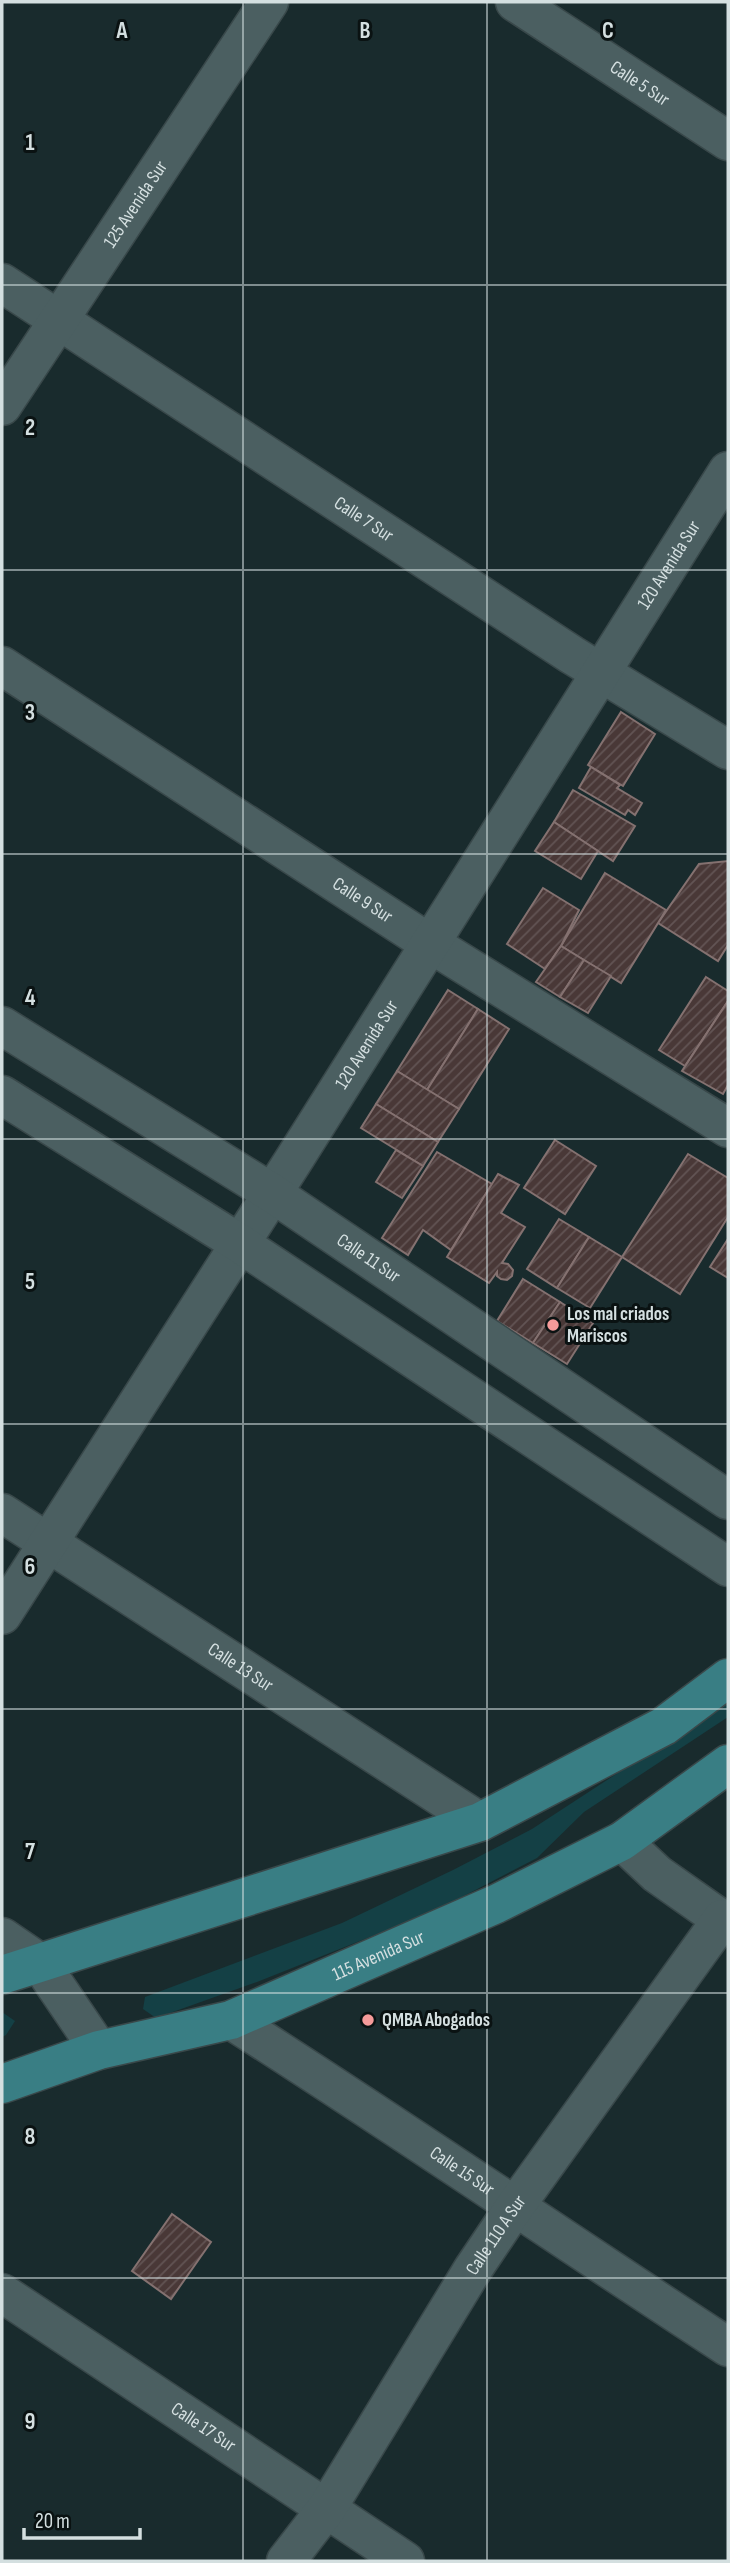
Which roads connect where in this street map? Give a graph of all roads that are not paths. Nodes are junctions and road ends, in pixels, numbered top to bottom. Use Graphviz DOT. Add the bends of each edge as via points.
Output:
graph roads {
  1 [pos="270,2"];
  2 [pos="515,2"];
  3 [pos="728,141"];
  4 [pos="2,283"];
  5 [pos="58,321"];
  6 [pos="2,406"];
  7 [pos="728,471"];
  8 [pos="2,666"];
  9 [pos="600,672"];
  10 [pos="728,750"];
  11 [pos="430,943"];
  12 [pos="2,1026"];
  13 [pos="2,1095"];
  14 [pos="728,1128"];
  15 [pos="272,1193"];
  16 [pos="239,1243"];
  17 [pos="728,1500"];
  18 [pos="2,1513"];
  19 [pos="49,1543"];
  20 [pos="728,1567"];
  21 [pos="2,1615"];
  22 [pos="728,1678"];
  23 [pos="728,1764"];
  24 [pos="480,1822"];
  25 [pos="622,1841"];
  26 [pos="725,1922"];
  27 [pos="2,1937"];
  28 [pos="40,1963"];
  29 [pos="2,1975"];
  30 [pos="232,2020"];
  31 [pos="99,2050"];
  32 [pos="2,2084"];
  33 [pos="516,2205"];
  34 [pos="2,2292"];
  35 [pos="728,2347"];
  36 [pos="327,2508"];
  37 [pos="286,2561"];
  38 [pos="405,2561"];
  1 -- 5 [label="street, 125 Avenida Sur"];
  2 -- 3 [label="street, Calle 5 Sur"];
  4 -- 5 [label="street, Calle 7 Sur"];
  5 -- 6 [label="street, 125 Avenida Sur"];
  5 -- 9 [label="street, Calle 7 Sur"];
  7 -- 9 [label="street, 120 Avenida Sur"];
  8 -- 11 [label="street, Calle 9 Sur"];
  9 -- 10 [label="street, Calle 7 Sur"];
  9 -- 11 [label="street, 120 Avenida Sur"];
  11 -- 14 [label="street, Calle 9 Sur"];
  11 -- 15 [label="street, 120 Avenida Sur"];
  12 -- 15 [label="street, Calle 11 Sur"];
  13 -- 16 [label="street"];
  15 -- 16 [label="street, 120 Avenida Sur"];
  15 -- 17 [label="street, Calle 11 Sur"];
  16 -- 19 [label="street, 120 Avenida Sur"];
  16 -- 20 [label="street"];
  18 -- 19 [label="street, Calle 13 Sur"];
  19 -- 21 [label="street, 120 Avenida Sur"];
  19 -- 24 [label="street, Calle 13 Sur"];
  22 -- 24 [label="main road" via="664,1726"];
  23 -- 25 [label="main road, 115 Avenida Sur"];
  24 -- 28 [label="main road"];
  25 -- 26 [label="street" via="657,1874"];
  25 -- 30 [label="main road, 115 Avenida Sur" via="496,1904"];
  26 -- 33 [label="street, Calle 110 A Sur"];
  27 -- 28 [label="street"];
  28 -- 29 [label="main road"];
  28 -- 31 [label="street"];
  30 -- 31 [label="main road, 115 Avenida Sur"];
  30 -- 33 [label="street, Calle 15 Sur"];
  31 -- 32 [label="main road, 115 Avenida Sur"];
  33 -- 35 [label="street, Calle 15 Sur"];
  33 -- 36 [label="street, Calle 110 A Sur"];
  34 -- 36 [label="street, Calle 17 Sur"];
  36 -- 37 [label="street, Calle 110 A Sur"];
  36 -- 38 [label="street, Calle 17 Sur"];
}
